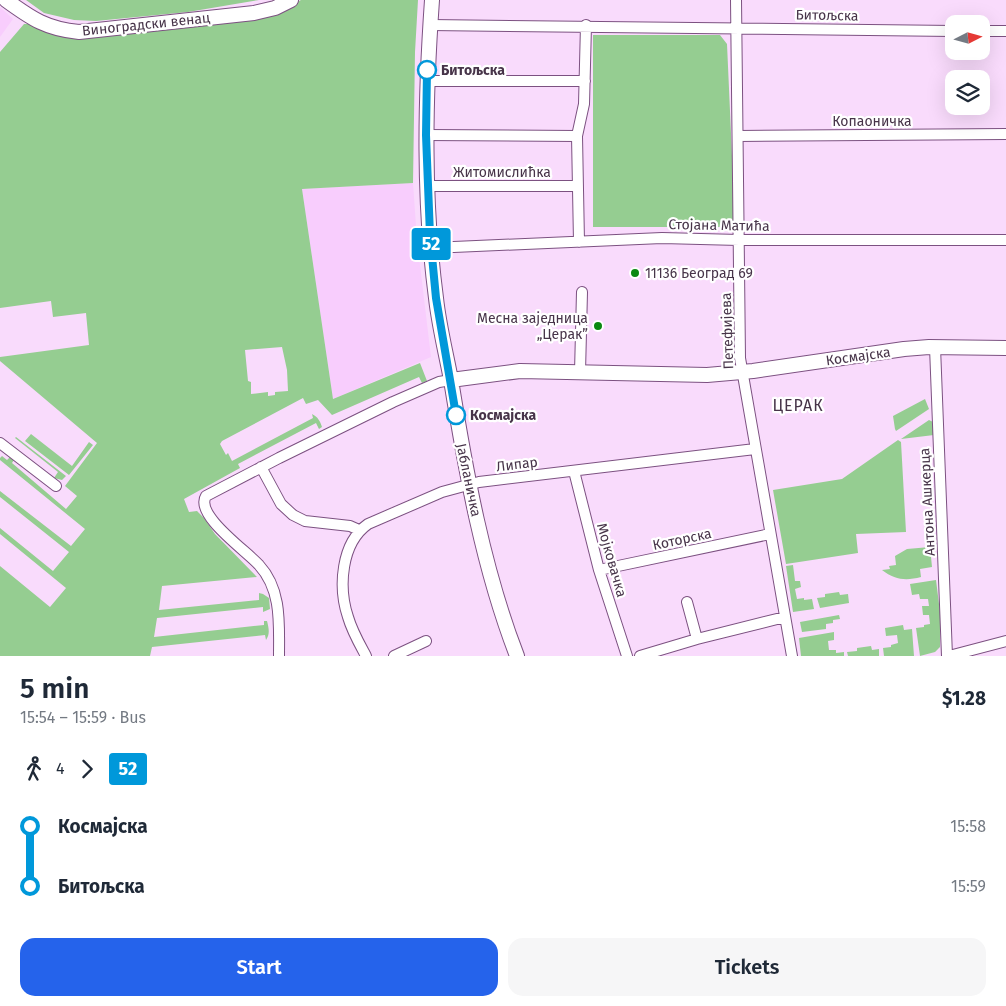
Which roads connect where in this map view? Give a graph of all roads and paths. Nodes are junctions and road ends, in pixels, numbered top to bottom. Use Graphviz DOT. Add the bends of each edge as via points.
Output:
graph roads {
  1 [pos="6,0"];
  2 [pos="292,0"];
  3 [pos="432,0"];
  4 [pos="736,0"];
  5 [pos="430,25"];
  6 [pos="586,25"];
  7 [pos="737,28"];
  8 [pos="945,31"];
  9 [pos="990,31"];
  10 [pos="1006,31"];
  11 [pos="427,80"];
  12 [pos="585,81"];
  13 [pos="1006,134"];
  14 [pos="426,135"];
  15 [pos="576,136"];
  16 [pos="738,136"];
  17 [pos="427,186"];
  18 [pos="578,186"];
  19 [pos="739,240"];
  20 [pos="1006,240"];
  21 [pos="578,242"];
  22 [pos="431,248"];
  23 [pos="582,292"];
  24 [pos="935,347"];
  25 [pos="1006,348"];
  26 [pos="580,372"];
  27 [pos="741,372"];
  28 [pos="451,380"];
  29 [pos="0,443"];
  30 [pos="755,449"];
  31 [pos="261,467"];
  32 [pos="574,471"];
  33 [pos="469,484"];
  34 [pos="56,486"];
  35 [pos="359,530"];
  36 [pos="770,534"];
  37 [pos="599,570"];
  38 [pos="687,602"];
  39 [pos="785,617"];
  40 [pos="697,639"];
  41 [pos="426,640"];
  42 [pos="1006,641"];
  43 [pos="279,656"];
  44 [pos="366,656"];
  45 [pos="394,656"];
  46 [pos="517,656"];
  47 [pos="627,656"];
  48 [pos="640,656"];
  49 [pos="792,656"];
  50 [pos="948,656"];
  1 -- 2 [label="street, Виноградски венац" via="41,23 55,29 79,32 254,13"];
  3 -- 5 [label="street, Јабланичка"];
  4 -- 7 [label="street, Петефијева"];
  5 -- 6 [label="street, Битољска"];
  5 -- 11 [label="street, Јабланичка"];
  6 -- 7 [label="street, Битољска"];
  6 -- 12 [label="street"];
  7 -- 8 [label="street, Битољска"];
  7 -- 16 [label="street, Петефијева"];
  9 -- 10 [label="street"];
  11 -- 12 [label="street"];
  11 -- 14 [label="street, Јабланичка"];
  12 -- 15 [label="street" via="584,104"];
  13 -- 16 [label="street, Копаоничка"];
  14 -- 15 [label="street"];
  14 -- 17 [label="street, Јабланичка"];
  15 -- 18 [label="street"];
  16 -- 19 [label="street, Петефијева"];
  17 -- 18 [label="street, Житомислићка"];
  17 -- 22 [label="street, Јабланичка"];
  18 -- 21 [label="street"];
  19 -- 20 [label="street, Стојана Матића"];
  19 -- 21 [label="street, Стојана Матића" via="662,238"];
  19 -- 27 [label="street, Петефијева"];
  21 -- 22 [label="street, Стојана Матића"];
  22 -- 28 [label="street, Јабланичка" via="440,330"];
  23 -- 26 [label="street"];
  24 -- 25 [label="street, Космајска"];
  24 -- 27 [label="street, Космајска"];
  24 -- 50 [label="street, Антона Ашкерца"];
  26 -- 27 [label="street, Космајска" via="698,375"];
  26 -- 28 [label="street, Космајска" via="520,372"];
  27 -- 30 [label="street, Петефијева"];
  28 -- 31 [label="street, Космајска" via="394,402"];
  28 -- 33 [label="street, Јабланичка"];
  29 -- 34 [label="street"];
  30 -- 32 [label="street, Липар"];
  30 -- 36 [label="street, Петефијева"];
  31 -- 35 [label="street" via="281,504 293,515 305,521"];
  31 -- 43 [label="street, Космајска" via="209,493 203,504 221,530 260,565 273,586 278,607"];
  32 -- 33 [label="street, Липар"];
  32 -- 37 [label="street, Мојковачка"];
  33 -- 35 [label="street, Липар" via="403,508"];
  33 -- 46 [label="street, Јабланичка" via="492,579"];
  35 -- 44 [label="street" via="346,557 343,586 348,617"];
  36 -- 37 [label="street, Которска"];
  36 -- 39 [label="street, Петефијева"];
  37 -- 47 [label="street, Мојковачка"];
  38 -- 40 [label="street"];
  39 -- 40 [label="street"];
  39 -- 49 [label="street, Петефијева"];
  40 -- 48 [label="street"];
  41 -- 45 [label="street"];
  42 -- 50 [label="street"];
}
